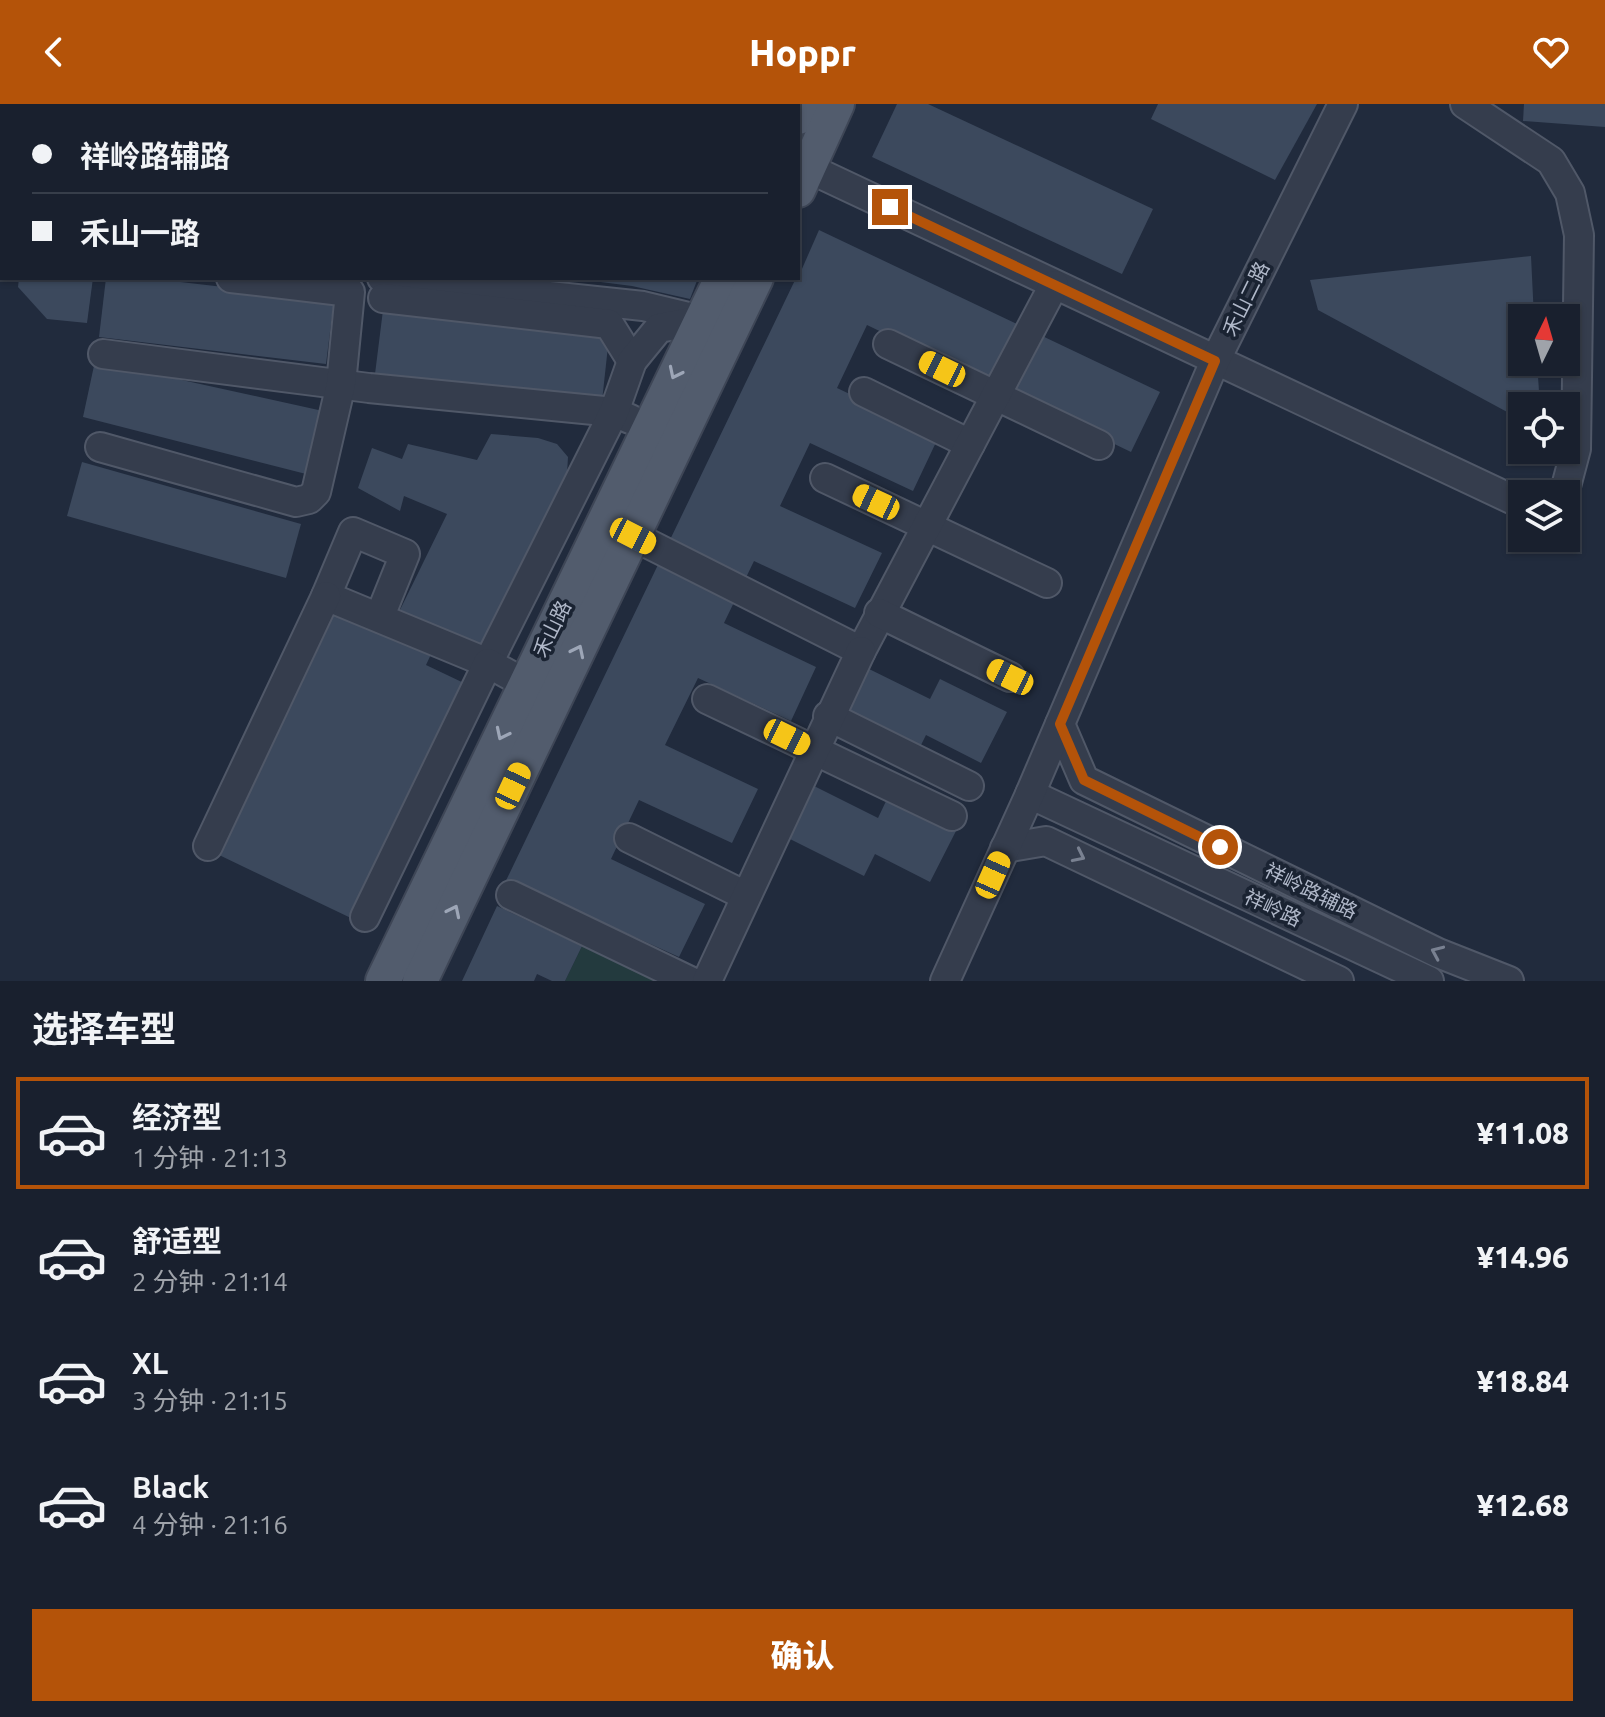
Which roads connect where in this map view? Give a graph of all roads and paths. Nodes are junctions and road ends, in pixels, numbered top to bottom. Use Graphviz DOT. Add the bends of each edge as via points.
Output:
graph roads {
  1 [pos="837,104"];
  2 [pos="1343,104"];
  3 [pos="1471,106"];
  4 [pos="803,179"];
  5 [pos="248,280"];
  6 [pos="721,280"];
  7 [pos="755,280"];
  8 [pos="1054,285"];
  9 [pos="383,288"];
  10 [pos="701,320"];
  11 [pos="888,344"];
  12 [pos="103,354"];
  13 [pos="632,361"];
  14 [pos="1215,361"];
  15 [pos="341,384"];
  16 [pos="864,392"];
  17 [pos="995,395"];
  18 [pos="614,412"];
  19 [pos="649,428"];
  20 [pos="970,444"];
  21 [pos="1099,445"];
  22 [pos="100,447"];
  23 [pos="825,478"];
  24 [pos="1568,480"];
  25 [pos="1508,497"];
  26 [pos="926,526"];
  27 [pos="633,536"];
  28 [pos="1047,583"];
  29 [pos="326,596"];
  30 [pos="879,613"];
  31 [pos="380,616"];
  32 [pos="861,651"];
  33 [pos="488,663"];
  34 [pos="1010,677"];
  35 [pos="526,684"];
  36 [pos="707,699"];
  37 [pos="828,716"];
  38 [pos="1060,724"];
  39 [pos="813,750"];
  40 [pos="969,786"];
  41 [pos="1030,794"];
  42 [pos="952,816"];
  43 [pos="629,838"];
  44 [pos="208,846"];
  45 [pos="1005,848"];
  46 [pos="511,895"];
  47 [pos="746,896"];
  48 [pos="365,917"];
  49 [pos="383,981"];
  50 [pos="420,981"];
  51 [pos="690,981"];
  52 [pos="707,981"];
  53 [pos="945,981"];
  54 [pos="1339,981"];
  55 [pos="1429,981"];
  56 [pos="1509,981"];
  1 -- 4 [label="main road"];
  2 -- 14 [label="street, 禾山二路"];
  3 -- 24 [label="street" via="1551,161 1570,193 1579,235 1576,449"];
  4 -- 8 [label="street"];
  5 -- 15 [label="street" via="350,292"];
  6 -- 10 [label="main road, 禾山路"];
  7 -- 27 [label="main road, 禾山路"];
  8 -- 14 [label="street"];
  8 -- 17 [label="street"];
  9 -- 10 [label="street" via="643,306"];
  9 -- 13 [label="street" via="609,324"];
  10 -- 13 [label="street" via="659,328"];
  10 -- 19 [label="main road, 禾山路, one-way"];
  11 -- 17 [label="street"];
  12 -- 15 [label="street"];
  13 -- 18 [label="street"];
  14 -- 25 [label="street"];
  14 -- 38 [label="street, 禾山二路"];
  15 -- 18 [label="street"];
  15 -- 22 [label="street" via="316,492 309,499 296,502"];
  16 -- 20 [label="street"];
  17 -- 20 [label="street"];
  17 -- 21 [label="street"];
  18 -- 19 [label="street"];
  18 -- 33 [label="street"];
  19 -- 35 [label="main road, 禾山路"];
  20 -- 26 [label="street"];
  23 -- 26 [label="street"];
  26 -- 28 [label="street"];
  26 -- 30 [label="street"];
  27 -- 32 [label="street"];
  50 -- 27 [label="main road, 禾山路, one-way"];
  29 -- 31 [label="street"];
  29 -- 31 [label="street" via="353,532 405,554"];
  29 -- 44 [label="street"];
  30 -- 32 [label="street"];
  30 -- 34 [label="street"];
  31 -- 33 [label="street"];
  32 -- 37 [label="street"];
  33 -- 35 [label="street"];
  33 -- 48 [label="street"];
  35 -- 49 [label="main road, 禾山路, one-way"];
  36 -- 39 [label="street"];
  37 -- 39 [label="street"];
  37 -- 40 [label="street"];
  38 -- 41 [label="street, 禾山二路"];
  56 -- 38 [label="street, 祥岭路辅路, one-way" via="1438,953 1084,780"];
  39 -- 42 [label="street"];
  39 -- 47 [label="street"];
  41 -- 45 [label="street, 禾山二路"];
  41 -- 55 [label="street, 祥岭路"];
  43 -- 47 [label="street"];
  45 -- 53 [label="street, 禾山二路"];
  45 -- 54 [label="street, one-way" via="1046,841"];
  46 -- 51 [label="street"];
  47 -- 52 [label="street"];
}
